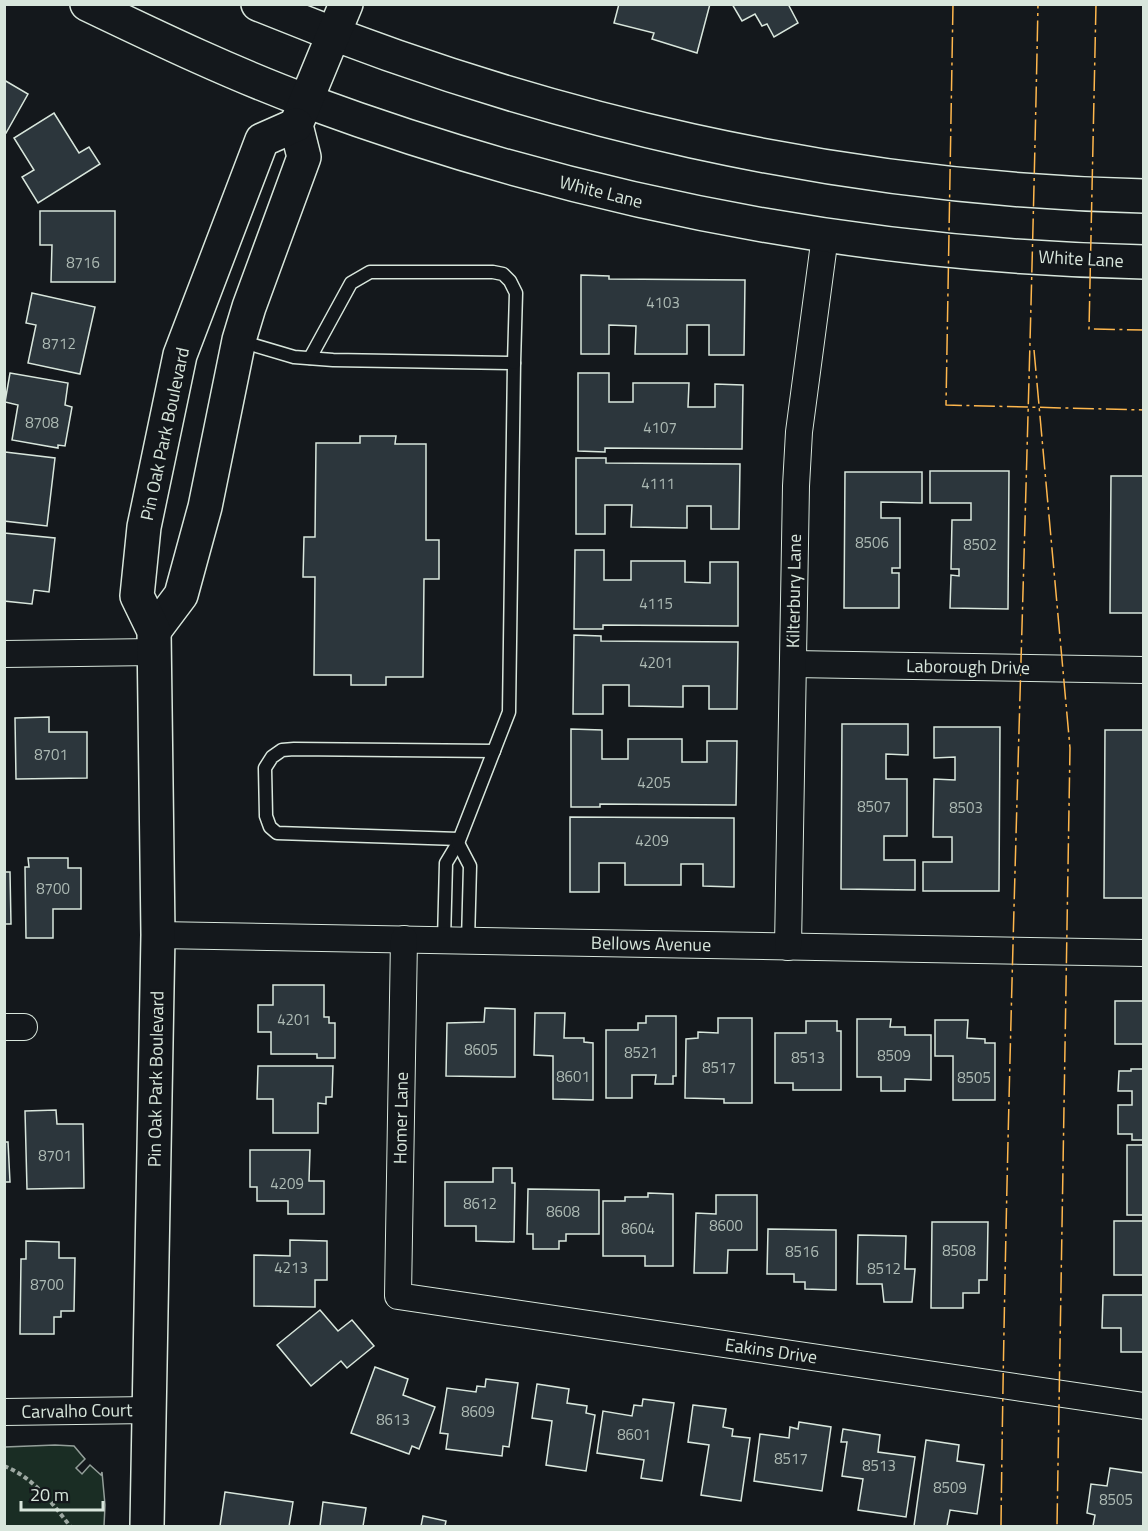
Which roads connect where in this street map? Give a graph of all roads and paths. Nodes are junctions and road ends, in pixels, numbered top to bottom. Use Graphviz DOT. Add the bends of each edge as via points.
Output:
graph roads {
  1 [pos="87,4"];
  2 [pos="258,4"];
  3 [pos="346,4"];
  4 [pos="334,36"];
  5 [pos="301,113"];
  6 [pos="1143,196"];
  7 [pos="825,236"];
  8 [pos="1143,262"];
  9 [pos="239,340"];
  10 [pos="310,358"];
  11 [pos="514,363"];
  12 [pos="154,642"];
  13 [pos="4,654"];
  14 [pos="793,664"];
  15 [pos="1143,670"];
  16 [pos="494,751"];
  17 [pos="459,841"];
  18 [pos="158,935"];
  19 [pos="404,939"];
  20 [pos="456,940"];
  21 [pos="788,947"];
  22 [pos="1143,953"];
  23 [pos="398,1296"];
  24 [pos="1143,1406"];
  25 [pos="149,1410"];
  26 [pos="4,1412"];
  27 [pos="4,1466"];
  28 [pos="70,1527"];
  29 [pos="147,1527"];
  1 -- 5 [label="street, White Lane" via="195,55"];
  2 -- 4 [label="street"];
  3 -- 4 [label="street"];
  4 -- 5 [label="street"];
  4 -- 6 [label="street" via="538,103 663,136 747,153 853,171 981,186"];
  5 -- 7 [label="street, White Lane" via="635,201"];
  5 -- 9 [label="street" via="304,157"];
  5 -- 12 [label="street, Pin Oak Park Boulevard" via="262,141 180,355 144,527 137,596"];
  7 -- 8 [label="street, White Lane" via="953,252"];
  7 -- 14 [label="street, Kilterbury Lane" via="800,432"];
  9 -- 10 [label="lane"];
  9 -- 12 [label="street" via="205,507 181,596"];
  10 -- 11 [label="lane"];
  10 -- 11 [label="lane" via="358,277 370,272 493,272 503,274 516,293"];
  11 -- 16 [label="lane" via="509,712"];
  12 -- 13 [label="street"];
  12 -- 18 [label="street, Pin Oak Park Boulevard"];
  14 -- 15 [label="street, Laborough Drive"];
  14 -- 21 [label="street, Kilterbury Lane"];
  16 -- 17 [label="lane"];
  16 -- 17 [label="lane" via="294,749 282,750 265,768 266,816 277,833"];
  17 -- 20 [label="lane" via="470,866"];
  17 -- 20 [label="lane" via="446,862"];
  18 -- 19 [label="street, Bellows Avenue"];
  18 -- 25 [label="street, Pin Oak Park Boulevard"];
  19 -- 20 [label="street, Bellows Avenue"];
  19 -- 23 [label="street, Homer Lane"];
  20 -- 21 [label="street, Bellows Avenue"];
  21 -- 22 [label="street, Bellows Avenue"];
  23 -- 24 [label="street, Eakins Drive"];
  25 -- 26 [label="street, Carvalho Court"];
  25 -- 29 [label="street, Pin Oak Park Boulevard"];
  27 -- 28 [label="path" via="48,1497"];
}
